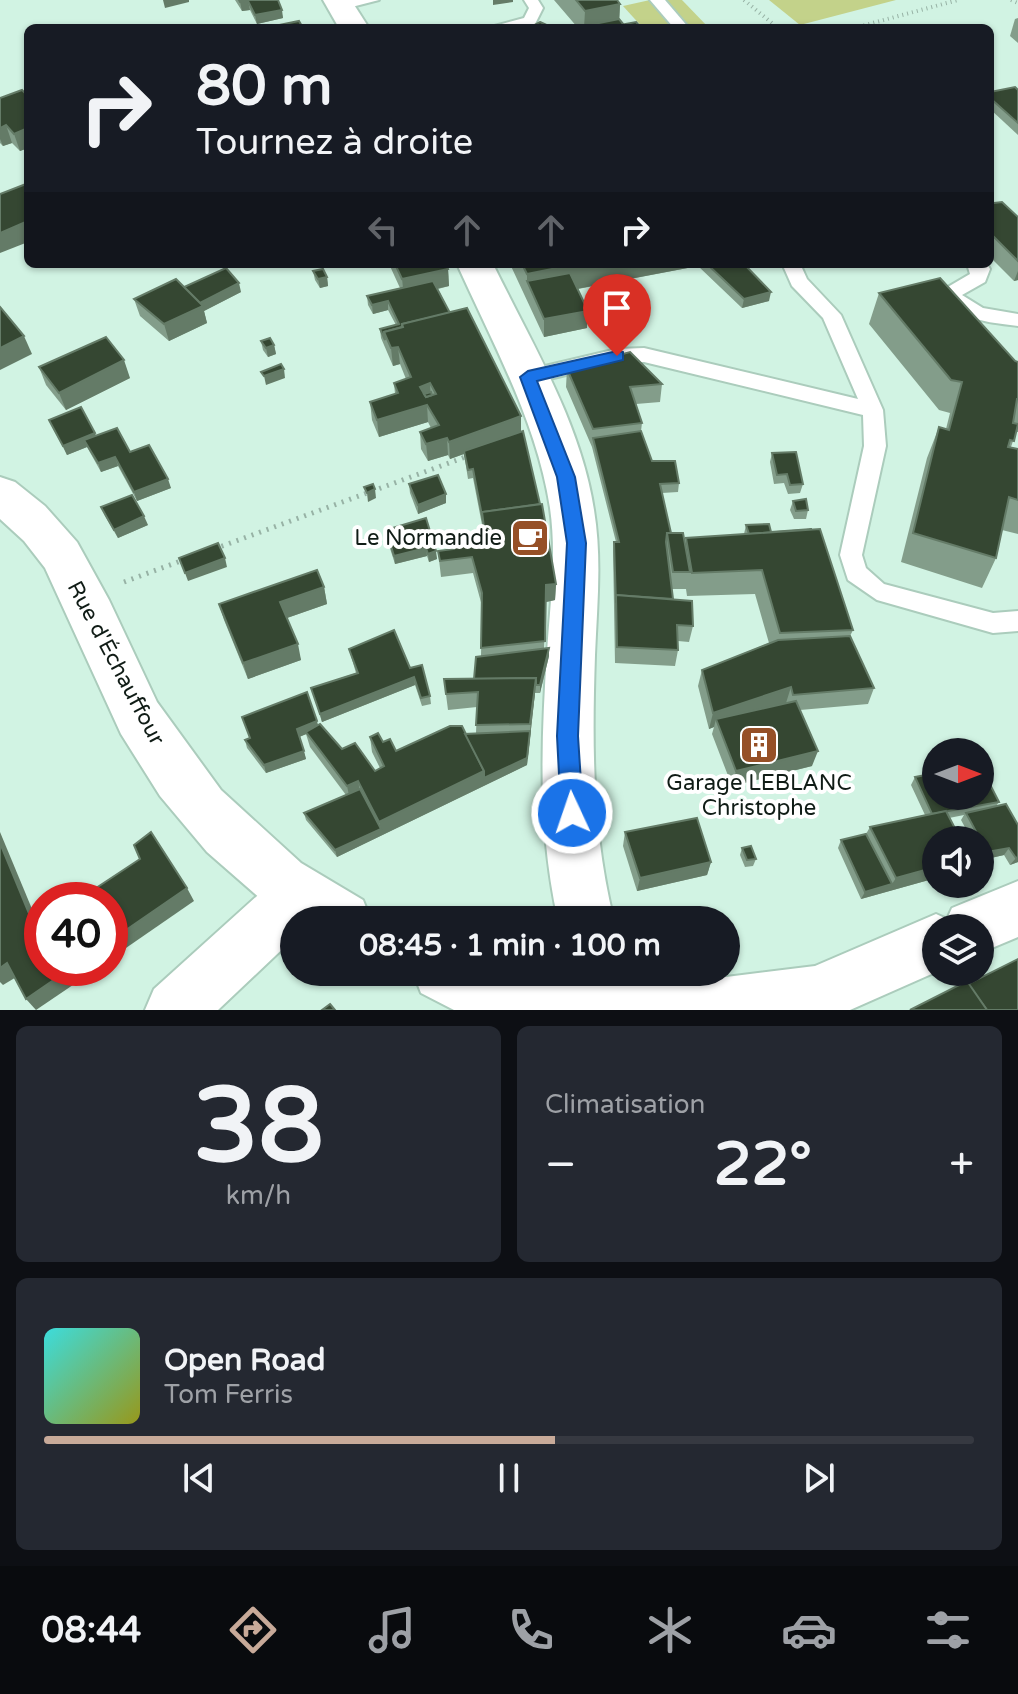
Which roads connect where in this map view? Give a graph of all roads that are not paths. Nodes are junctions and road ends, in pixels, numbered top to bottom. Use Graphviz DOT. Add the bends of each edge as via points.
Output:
graph roads {
  1 [pos="372,0"];
  2 [pos="531,0"];
  3 [pos="657,0"];
  4 [pos="344,11"];
  5 [pos="515,24"];
  6 [pos="678,24"];
  7 [pos="477,268"];
  8 [pos="793,268"];
  9 [pos="980,268"];
  10 [pos="1018,320"];
  11 [pos="528,377"];
  12 [pos="873,410"];
  13 [pos="0,494"];
  14 [pos="1018,621"];
  15 [pos="317,906"];
  16 [pos="582,906"];
  17 [pos="1018,909"];
  18 [pos="994,919"];
  19 [pos="280,936"];
  20 [pos="922,949"];
  21 [pos="469,986"];
  22 [pos="608,996"];
  23 [pos="175,1010"];
  1 -- 4 [label="lane"];
  2 -- 5 [label="lane" via="536,8 530,21"];
  3 -- 6 [label="lane"];
  7 -- 11 [label="street"];
  8 -- 12 [label="lane" via="799,282 831,315"];
  9 -- 10 [label="lane" via="978,278 950,291 953,298 978,314"];
  11 -- 12 [label="lane" via="617,356 644,355"];
  11 -- 16 [label="street" via="566,477 576,543 568,736 576,884"];
  12 -- 14 [label="lane" via="875,446 851,555 856,573 877,591 993,623"];
  13 -- 15 [label="street, Rue d'Échauffour" via="45,535 84,596 140,718 193,798 233,844"];
  17 -- 18 [label="street"];
  19 -- 23 [label="street"];
  20 -- 22 [label="street" via="816,995 726,1007"];
  21 -- 22 [label="street" via="488,996"];
}
